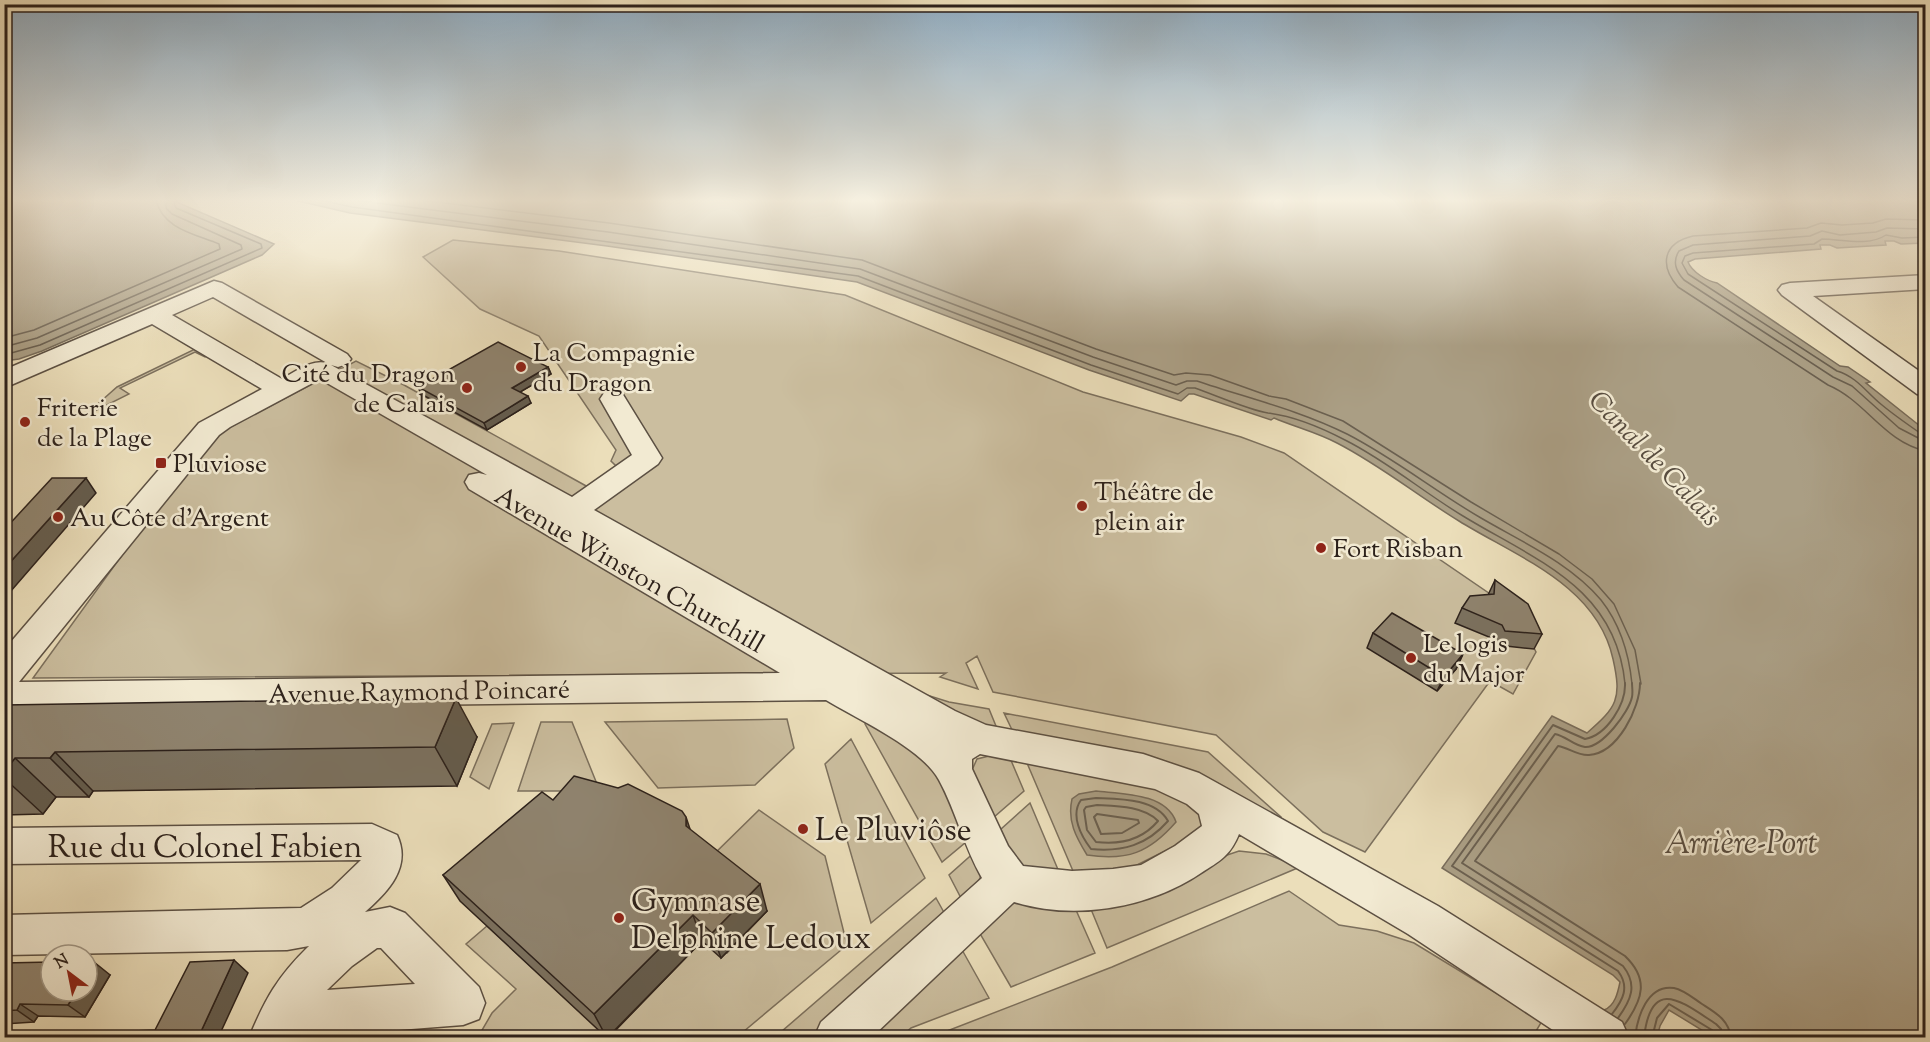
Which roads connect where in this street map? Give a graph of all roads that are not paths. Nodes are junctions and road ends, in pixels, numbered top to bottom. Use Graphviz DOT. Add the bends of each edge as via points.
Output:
graph roads {
  1 [pos="1926,282"];
  2 [pos="154,315"];
  3 [pos="310,374"];
  4 [pos="4,380"];
  5 [pos="1926,388"];
  6 [pos="613,399"];
  7 [pos="572,511"];
  8 [pos="4,675"];
  9 [pos="834,686"];
  10 [pos="4,696"];
  11 [pos="980,739"];
  12 [pos="953,769"];
  13 [pos="1202,793"];
  14 [pos="1216,842"];
  15 [pos="4,846"];
  16 [pos="1317,861"];
  17 [pos="1008,881"];
  18 [pos="4,935"];
  19 [pos="837,1038"];
  20 [pos="1606,1038"];
  1 -- 5 [label="street" via="1790,290"];
  2 -- 3 [label="street"];
  2 -- 3 [label="street, Avenue Winston Churchill" via="214,288"];
  2 -- 4 [label="street"];
  3 -- 7 [label="street, Avenue Winston Churchill"];
  3 -- 8 [label="street" via="209,429"];
  3 -- 9 [label="street, Avenue Winston Churchill"];
  6 -- 7 [label="street" via="648,458"];
  7 -- 11 [label="street, Avenue Winston Churchill"];
  9 -- 10 [label="street, Avenue Raymond Poincaré"];
  9 -- 12 [label="street, Avenue Winston Churchill" via="926,741"];
  11 -- 12 [label="street" via="966,742 956,750"];
  11 -- 13 [label="street, Avenue Winston Churchill" via="1143,770"];
  12 -- 17 [label="street, Avenue Winston Churchill" via="997,866"];
  13 -- 14 [label="street" via="1221,817 1222,831"];
  13 -- 16 [label="street, Avenue Winston Churchill"];
  14 -- 16 [label="street" via="1257,841"];
  14 -- 17 [label="street" via="1153,879 1131,887 1040,890"];
  15 -- 18 [label="street, Rue du Colonel Fabien" via="372,842 383,848 383,856 370,880 311,926 287,930"];
  16 -- 20 [label="street" via="1423,920"];
  17 -- 19 [label="street"];
}
